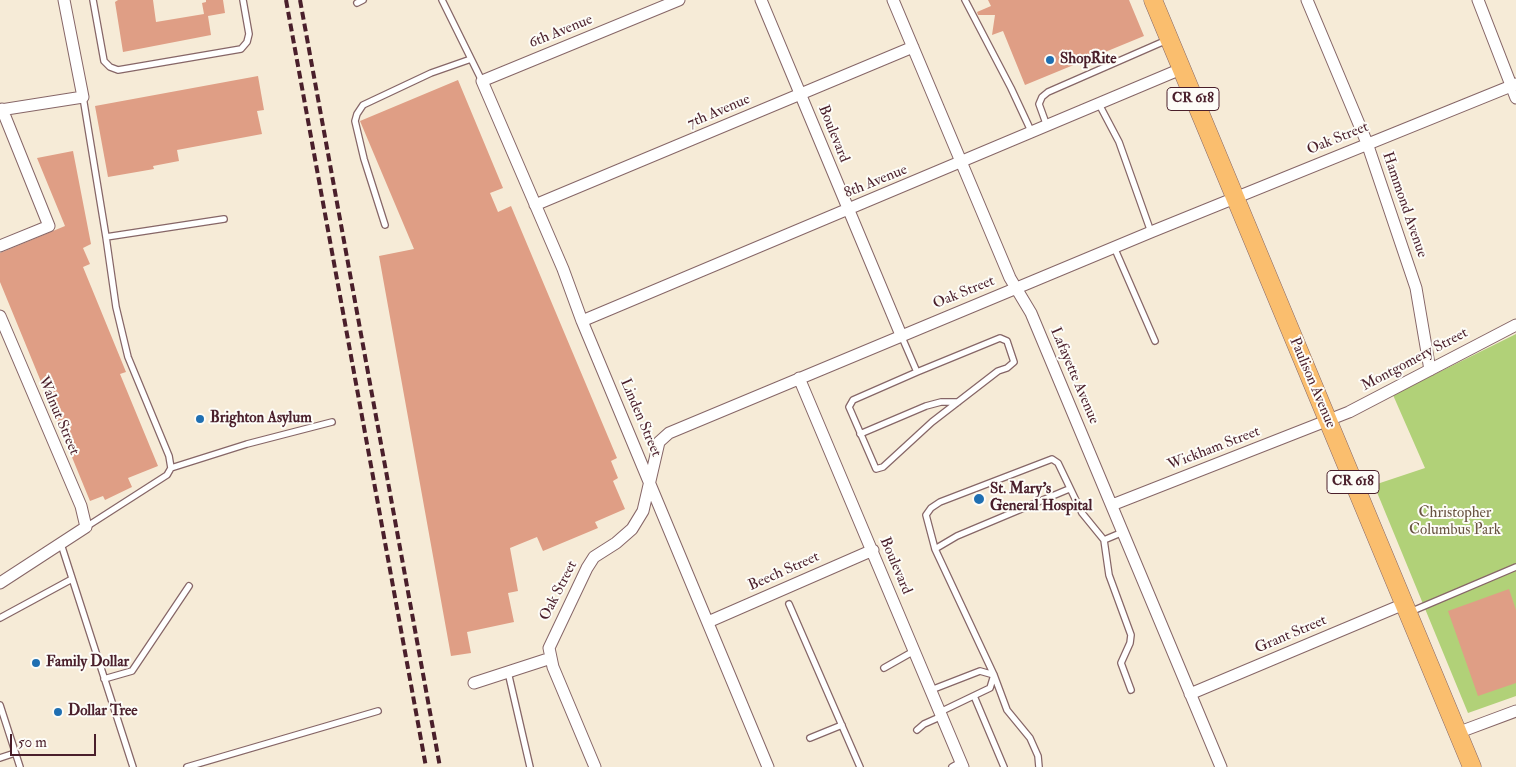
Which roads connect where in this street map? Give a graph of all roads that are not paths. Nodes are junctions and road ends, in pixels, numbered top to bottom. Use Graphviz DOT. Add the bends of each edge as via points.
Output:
graph roads {
  1 [pos="64,0"];
  2 [pos="93,0"];
  3 [pos="243,0"];
  4 [pos="442,0"];
  5 [pos="680,0"];
  6 [pos="761,0"];
  7 [pos="893,0"];
  8 [pos="964,0"];
  9 [pos="1153,0"];
  10 [pos="1307,0"];
  11 [pos="1478,0"];
  12 [pos="1169,39"];
  13 [pos="913,48"];
  14 [pos="471,59"];
  15 [pos="1181,70"];
  16 [pos="482,81"];
  17 [pos="1514,85"];
  18 [pos="800,94"];
  19 [pos="83,97"];
  20 [pos="1516,98"];
  21 [pos="1100,106"];
  22 [pos="1,110"];
  23 [pos="1047,126"];
  24 [pos="1032,133"];
  25 [pos="1367,143"];
  26 [pos="962,164"];
  27 [pos="1235,197"];
  28 [pos="535,205"];
  29 [pos="848,210"];
  30 [pos="224,219"];
  31 [pos="385,226"];
  32 [pos="1151,232"];
  33 [pos="106,237"];
  34 [pos="0,246"];
  35 [pos="1114,247"];
  36 [pos="1016,288"];
  37 [pos="0,316"];
  38 [pos="582,321"];
  39 [pos="1516,324"];
  40 [pos="901,335"];
  41 [pos="1155,341"];
  42 [pos="1430,370"];
  43 [pos="917,372"];
  44 [pos="799,378"];
  45 [pos="958,402"];
  46 [pos="1328,420"];
  47 [pos="332,422"];
  48 [pos="860,434"];
  49 [pos="171,468"];
  50 [pos="650,482"];
  51 [pos="1069,489"];
  52 [pos="1112,505"];
  53 [pos="86,527"];
  54 [pos="1123,532"];
  55 [pos="1104,540"];
  56 [pos="61,544"];
  57 [pos="873,550"];
  58 [pos="935,550"];
  59 [pos="1516,567"];
  60 [pos="72,579"];
  61 [pos="0,583"];
  62 [pos="189,586"];
  63 [pos="789,604"];
  64 [pos="1406,609"];
  65 [pos="0,618"];
  66 [pos="708,622"];
  67 [pos="914,651"];
  68 [pos="551,658"];
  69 [pos="884,668"];
  70 [pos="508,672"];
  71 [pos="994,675"];
  72 [pos="104,679"];
  73 [pos="474,683"];
  74 [pos="931,690"];
  75 [pos="1131,690"];
  76 [pos="1190,694"];
  77 [pos="974,696"];
  78 [pos="0,705"];
  79 [pos="378,711"];
  80 [pos="1516,711"];
  81 [pos="941,714"];
  82 [pos="3,724"];
  83 [pos="842,725"];
  84 [pos="917,730"];
  85 [pos="1457,732"];
  86 [pos="810,738"];
  87 [pos="15,752"];
  88 [pos="0,758"];
  89 [pos="958,766"];
  90 [pos="20,767"];
  91 [pos="133,767"];
  92 [pos="187,767"];
  93 [pos="530,767"];
  94 [pos="595,767"];
  95 [pos="768,767"];
  96 [pos="860,767"];
  97 [pos="1004,767"];
  98 [pos="1039,767"];
  99 [pos="1221,767"];
  100 [pos="1472,767"];
  1 -- 19 [label="street"];
  2 -- 3 [label="lane" via="104,61 118,70 241,49 249,34"];
  4 -- 14 [label="lane"];
  5 -- 16 [label="street, 6th Avenue"];
  6 -- 18 [label="street, Boulevard"];
  7 -- 13 [label="street, Lafayette Avenue"];
  8 -- 24 [label="lane"];
  9 -- 12 [label="main road, Paulison Avenue / CR 618"];
  10 -- 25 [label="street, Hammond Avenue"];
  11 -- 17 [label="street"];
  12 -- 15 [label="main road, Paulison Avenue / CR 618"];
  12 -- 23 [label="lane" via="1048,92 1039,104"];
  13 -- 18 [label="street, 7th Avenue"];
  13 -- 26 [label="street, Lafayette Avenue"];
  14 -- 16 [label="lane"];
  14 -- 31 [label="lane" via="431,73 363,105 357,114 355,121 364,159"];
  15 -- 21 [label="street, 8th Avenue"];
  15 -- 27 [label="main road, Paulison Avenue / CR 618"];
  16 -- 28 [label="street, Linden Street"];
  17 -- 20 [label="street"];
  17 -- 25 [label="street, Oak Street"];
  18 -- 28 [label="street, 7th Avenue"];
  18 -- 29 [label="street, Boulevard"];
  19 -- 22 [label="street"];
  19 -- 33 [label="lane"];
  21 -- 23 [label="street, 8th Avenue"];
  21 -- 32 [label="lane" via="1119,142"];
  22 -- 34 [label="street" via="49,226"];
  23 -- 24 [label="street, 8th Avenue"];
  24 -- 26 [label="street, 8th Avenue"];
  25 -- 27 [label="street, Oak Street"];
  25 -- 42 [label="street, Hammond Avenue" via="1416,288"];
  26 -- 29 [label="street, 8th Avenue"];
  26 -- 36 [label="street, Lafayette Avenue"];
  27 -- 32 [label="street, Oak Street"];
  27 -- 46 [label="main road, Paulison Avenue / CR 618"];
  28 -- 38 [label="street, Linden Street"];
  29 -- 38 [label="street, 8th Avenue"];
  29 -- 40 [label="street, Boulevard"];
  30 -- 33 [label="lane"];
  32 -- 35 [label="street, Oak Street"];
  33 -- 49 [label="lane" via="116,307 128,357 170,456"];
  35 -- 36 [label="street, Oak Street"];
  35 -- 41 [label="lane"];
  36 -- 40 [label="street, Oak Street"];
  36 -- 52 [label="street, Lafayette Avenue" via="1031,313"];
  37 -- 53 [label="street, Walnut Street" via="81,506"];
  38 -- 50 [label="street, Linden Street"];
  39 -- 42 [label="street, Montgomery Street"];
  40 -- 43 [label="lane"];
  40 -- 44 [label="street, Oak Street"];
  42 -- 46 [label="street, Montgomery Street"];
  43 -- 45 [label="lane" via="998,338 1005,339 1013,354 1013,365 998,371"];
  43 -- 48 [label="lane" via="852,400 849,407"];
  44 -- 50 [label="street, Oak Street" via="669,432 659,442"];
  44 -- 57 [label="street, Boulevard"];
  45 -- 48 [label="lane" via="926,406"];
  45 -- 48 [label="lane" via="882,468 872,464"];
  46 -- 52 [label="street, Wickham Street"];
  46 -- 64 [label="main road, Paulison Avenue / CR 618"];
  47 -- 49 [label="lane"];
  49 -- 53 [label="lane" via="166,475"];
  50 -- 66 [label="street, Linden Street"];
  50 -- 68 [label="street, Oak Street" via="643,511 632,528 594,557 581,578 554,634"];
  51 -- 55 [label="lane" via="1082,513"];
  51 -- 58 [label="lane" via="957,536"];
  51 -- 58 [label="lane" via="1058,464 1052,459 940,502 926,516"];
  52 -- 54 [label="street, Lafayette Avenue"];
  53 -- 56 [label="street"];
  54 -- 55 [label="lane"];
  54 -- 76 [label="street, Lafayette Avenue"];
  55 -- 75 [label="lane" via="1109,576 1131,636 1122,663"];
  56 -- 60 [label="lane"];
  56 -- 61 [label="street"];
  57 -- 66 [label="street, Beech Street"];
  57 -- 67 [label="street, Boulevard"];
  58 -- 71 [label="lane"];
  59 -- 64 [label="lane"];
  60 -- 65 [label="lane"];
  60 -- 72 [label="lane"];
  62 -- 72 [label="lane" via="132,671"];
  63 -- 83 [label="lane"];
  64 -- 76 [label="street, Grant Street"];
  64 -- 85 [label="main road, Paulison Avenue / CR 618"];
  66 -- 95 [label="street, Linden Street"];
  67 -- 69 [label="lane"];
  67 -- 74 [label="street, Boulevard"];
  68 -- 70 [label="street"];
  68 -- 94 [label="street"];
  70 -- 73 [label="street"];
  70 -- 93 [label="lane"];
  71 -- 74 [label="lane" via="980,672"];
  71 -- 77 [label="lane" via="990,688"];
  71 -- 98 [label="lane" via="1007,710 1030,738"];
  72 -- 91 [label="lane"];
  74 -- 81 [label="street, Boulevard"];
  76 -- 99 [label="street, Lafayette Avenue"];
  77 -- 81 [label="lane"];
  77 -- 97 [label="lane"];
  78 -- 82 [label="lane"];
  79 -- 92 [label="lane"];
  80 -- 85 [label="street"];
  81 -- 84 [label="lane"];
  81 -- 89 [label="street, Boulevard"];
  82 -- 87 [label="lane"];
  83 -- 86 [label="lane"];
  83 -- 96 [label="lane"];
  85 -- 100 [label="main road, Paulison Avenue / CR 618"];
  87 -- 88 [label="lane"];
  87 -- 90 [label="lane"];
}
